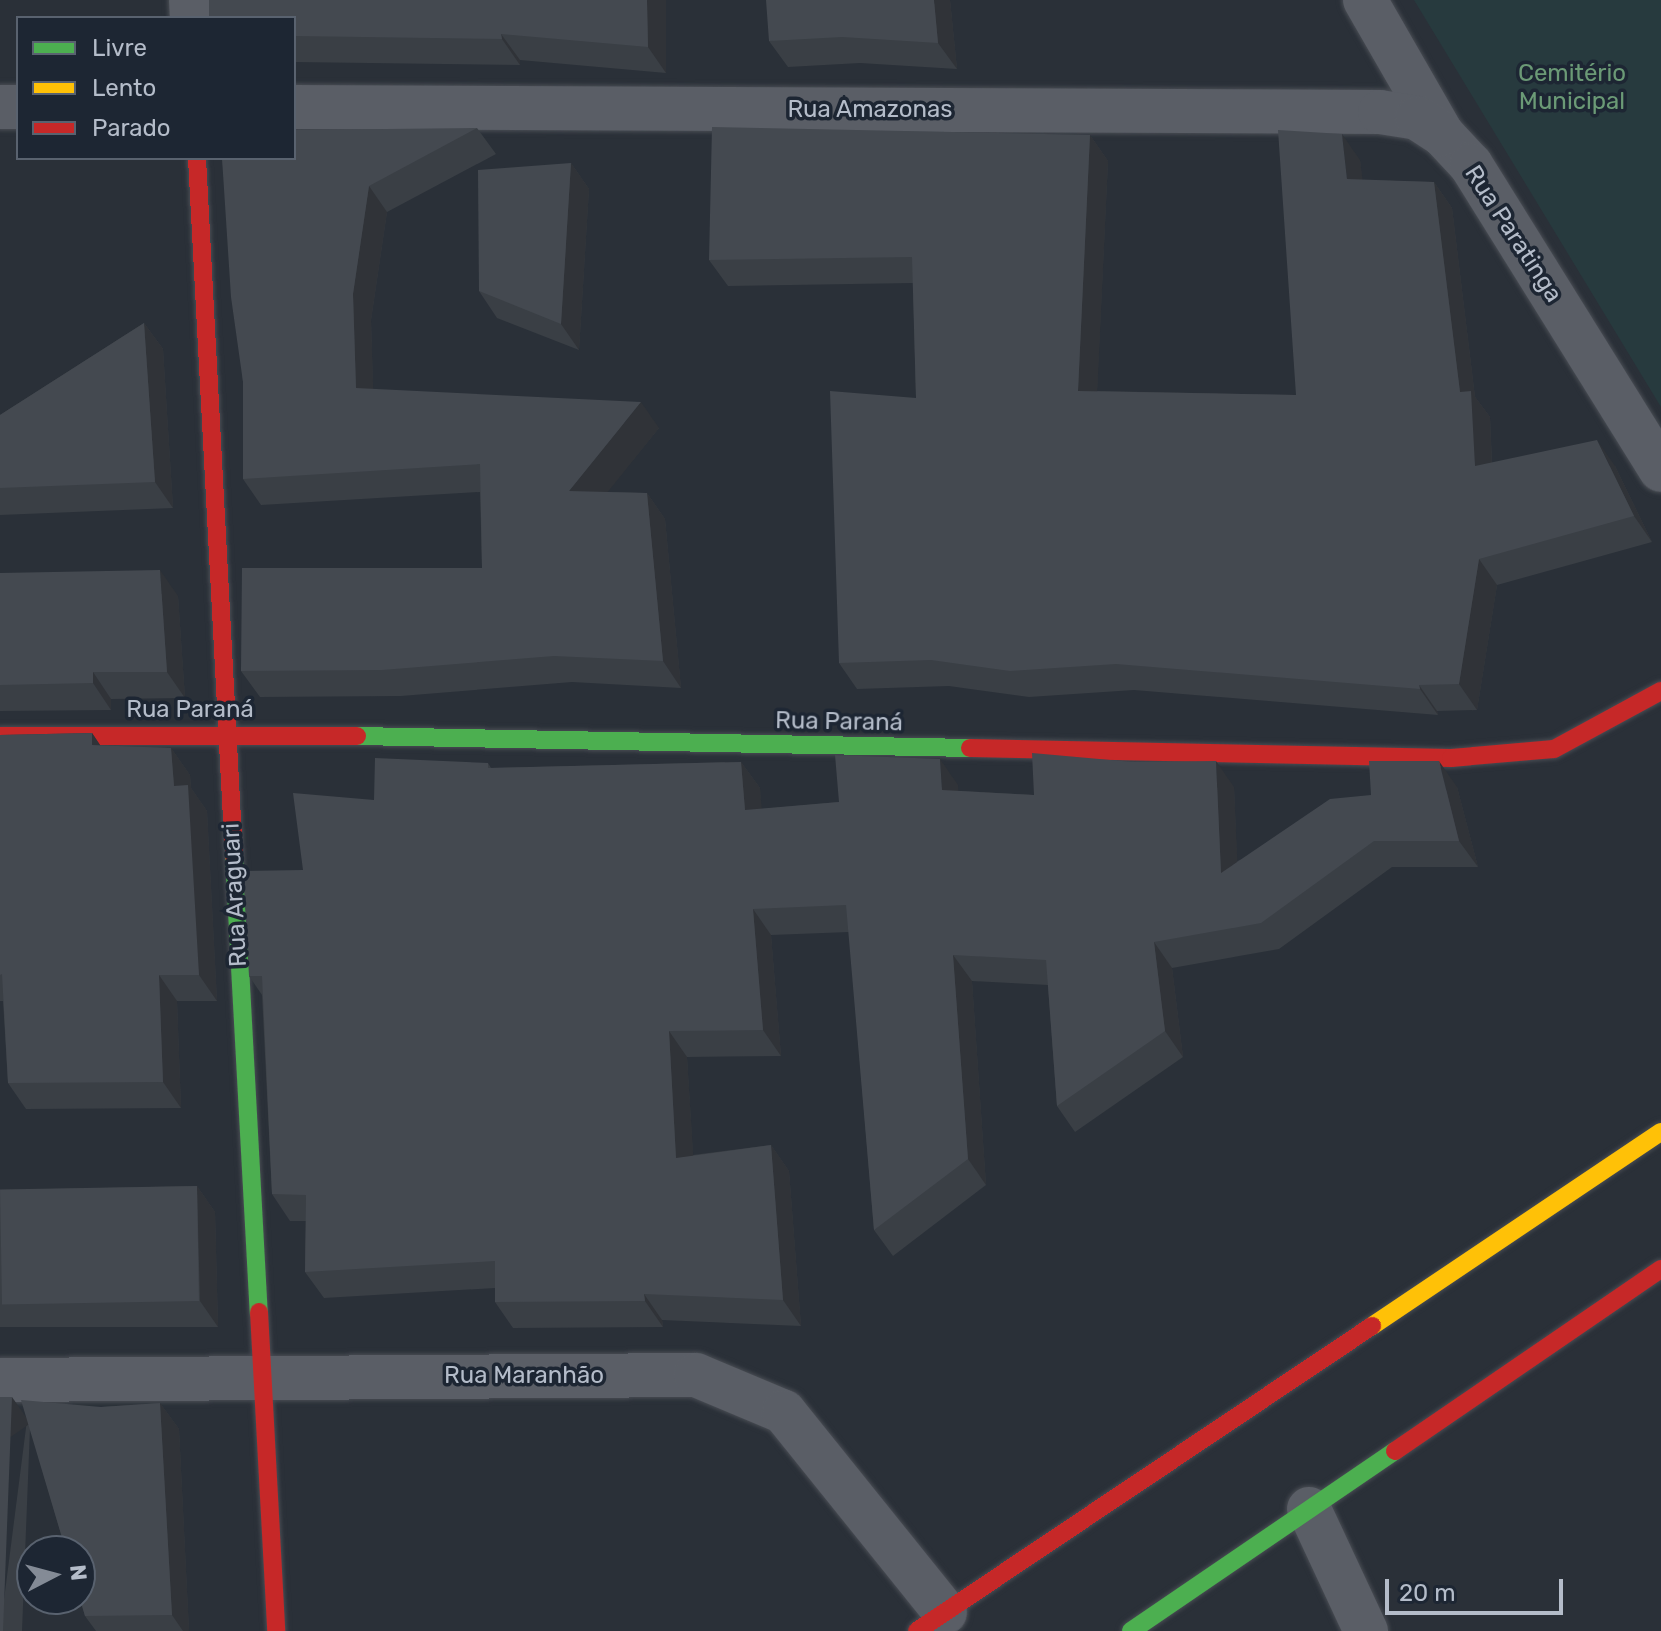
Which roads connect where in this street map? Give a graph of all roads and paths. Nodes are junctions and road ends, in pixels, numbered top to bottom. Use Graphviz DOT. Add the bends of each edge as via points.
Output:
graph roads {
  1 [pos="1365,0"];
  2 [pos="296,107"];
  3 [pos="1442,134"];
  4 [pos="197,160"];
  5 [pos="1661,470"];
  6 [pos="1661,691"];
  7 [pos="226,733"];
  8 [pos="0,736"];
  9 [pos="1661,1132"];
  10 [pos="1661,1269"];
  11 [pos="261,1376"];
  12 [pos="0,1380"];
  13 [pos="1309,1509"];
  14 [pos="931,1622"];
  15 [pos="276,1631"];
  16 [pos="1131,1631"];
  17 [pos="1366,1631"];
  1 -- 3 [label="street, Rua Paratinga"];
  2 -- 3 [label="street, Rua Amazonas" via="1380,112 1417,118"];
  3 -- 5 [label="street, Rua Paratinga" via="1471,165"];
  4 -- 7 [label="street, Rua Araguari"];
  6 -- 7 [label="street, Rua Paraná" via="1554,749 1482,757"];
  7 -- 8 [label="street, Rua Paraná"];
  7 -- 11 [label="street, Rua Araguari"];
  9 -- 14 [label="street"];
  10 -- 13 [label="street"];
  11 -- 12 [label="street, Rua Maranhão"];
  11 -- 14 [label="street, Rua Maranhão" via="696,1375 784,1412"];
  11 -- 15 [label="street, Rua Araguari"];
  13 -- 16 [label="street"];
  13 -- 17 [label="street"];
}
